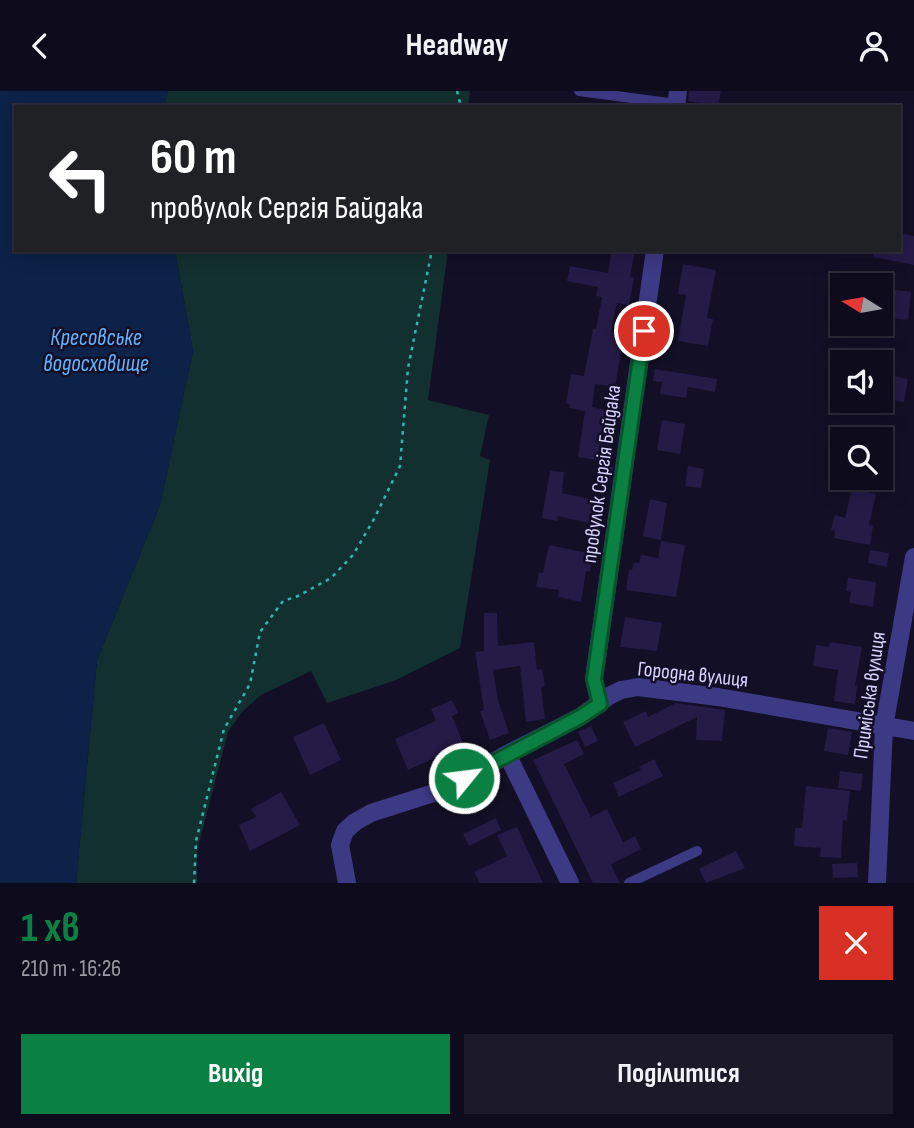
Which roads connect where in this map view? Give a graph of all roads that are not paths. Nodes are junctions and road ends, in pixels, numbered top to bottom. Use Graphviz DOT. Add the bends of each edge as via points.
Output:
graph roads {
  1 [pos="579,91"];
  2 [pos="677,101"];
  3 [pos="655,252"];
  4 [pos="914,557"];
  5 [pos="600,704"];
  6 [pos="884,727"];
  7 [pos="914,731"];
  8 [pos="507,754"];
  9 [pos="697,851"];
  10 [pos="347,883"];
  11 [pos="569,883"];
  12 [pos="629,883"];
  13 [pos="877,883"];
  1 -- 2 [label="lane"];
  3 -- 5 [label="street, провулок Сергія Байдака" via="594,679"];
  4 -- 6 [label="street, Приміська вулиця"];
  5 -- 6 [label="street, Городна вулиця" via="621,690 638,687"];
  5 -- 8 [label="street, Городна вулиця"];
  6 -- 7 [label="street, Городна вулиця"];
  6 -- 13 [label="street, Приміська вулиця"];
  8 -- 10 [label="street, Городна вулиця" via="443,790 355,822 340,845"];
  8 -- 11 [label="street"];
  9 -- 12 [label="lane"];
}
